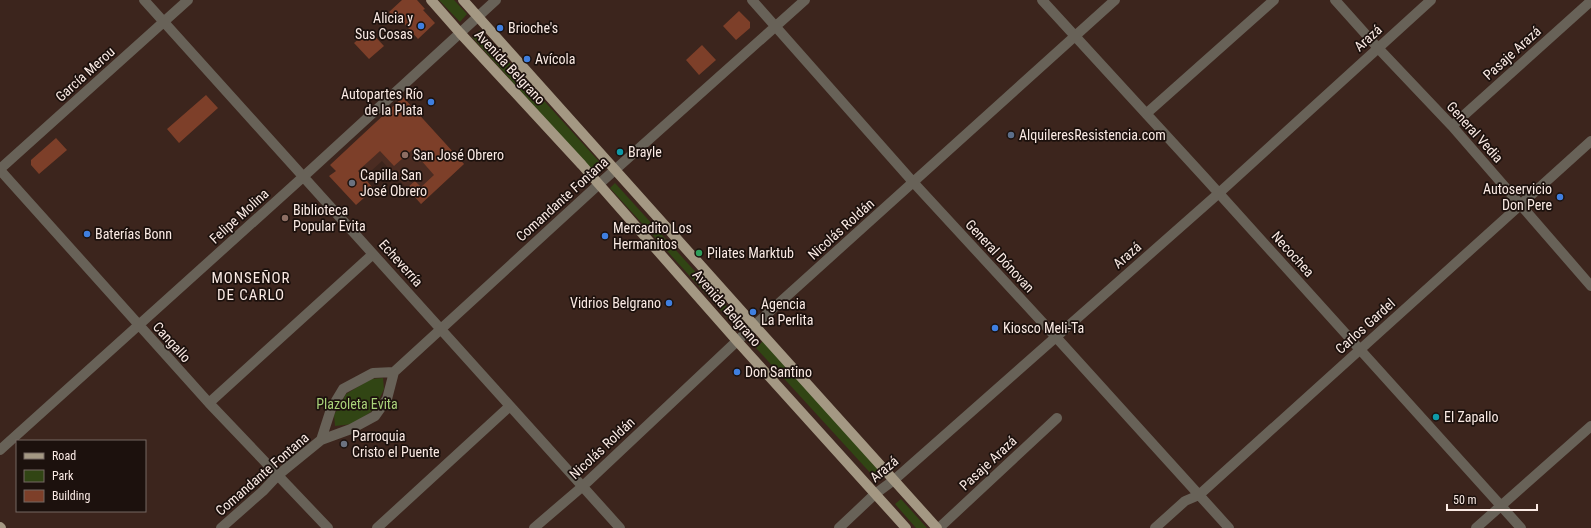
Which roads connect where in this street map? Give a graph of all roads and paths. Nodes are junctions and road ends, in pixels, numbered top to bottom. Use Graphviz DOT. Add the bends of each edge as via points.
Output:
graph roads {
  1 [pos="144,0"];
  2 [pos="188,0"];
  3 [pos="431,0"];
  4 [pos="463,0"];
  5 [pos="496,0"];
  6 [pos="752,0"];
  7 [pos="805,0"];
  8 [pos="1042,0"];
  9 [pos="1115,0"];
  10 [pos="1274,0"];
  11 [pos="1335,0"];
  12 [pos="1431,0"];
  13 [pos="1591,1"];
  14 [pos="478,16"];
  15 [pos="164,22"];
  16 [pos="776,26"];
  17 [pos="460,33"];
  18 [pos="1075,37"];
  19 [pos="1378,48"];
  20 [pos="1146,113"];
  21 [pos="1452,126"];
  22 [pos="1591,141"];
  23 [pos="0,170"];
  24 [pos="615,170"];
  25 [pos="303,177"];
  26 [pos="913,182"];
  27 [pos="598,185"];
  28 [pos="1219,193"];
  29 [pos="1520,204"];
  30 [pos="373,254"];
  31 [pos="1591,286"];
  32 [pos="139,325"];
  33 [pos="754,326"];
  34 [pos="441,328"];
  35 [pos="1055,336"];
  36 [pos="737,341"];
  37 [pos="1360,349"];
  38 [pos="394,372"];
  39 [pos="209,403"];
  40 [pos="510,406"];
  41 [pos="1057,418"];
  42 [pos="1591,426"];
  43 [pos="321,440"];
  44 [pos="0,450"];
  45 [pos="278,475"];
  46 [pos="894,480"];
  47 [pos="582,486"];
  48 [pos="875,494"];
  49 [pos="1199,494"];
  50 [pos="1501,506"];
  51 [pos="221,528"];
  52 [pos="328,528"];
  53 [pos="377,528"];
  54 [pos="534,528"];
  55 [pos="620,528"];
  56 [pos="839,528"];
  57 [pos="906,528"];
  58 [pos="938,528"];
  59 [pos="1155,528"];
  60 [pos="1229,528"];
  61 [pos="1476,528"];
  62 [pos="1521,528"];
  1 -- 15 [label="street, Echeverría"];
  2 -- 15 [label="street, García Merou"];
  3 -- 17 [label="main road, Avenida Belgrano"];
  4 -- 14 [label="main road, Avenida Belgrano"];
  5 -- 14 [label="street, Felipe Molina"];
  6 -- 16 [label="street, General Dónovan"];
  7 -- 16 [label="street, Comandante Fontana"];
  8 -- 18 [label="street, Necochea"];
  9 -- 18 [label="street, Nicolás Roldán"];
  10 -- 20 [label="street"];
  11 -- 19 [label="street, General Vedia"];
  12 -- 19 [label="street, Arazá"];
  13 -- 21 [label="street, Pasaje Arazá"];
  14 -- 17 [label="street, Felipe Molina"];
  14 -- 24 [label="main road, Avenida Belgrano"];
  15 -- 23 [label="street, García Merou"];
  15 -- 25 [label="street, Echeverría"];
  16 -- 24 [label="street, Comandante Fontana"];
  16 -- 26 [label="street, General Dónovan"];
  17 -- 25 [label="street, Felipe Molina"];
  17 -- 27 [label="main road, Avenida Belgrano"];
  18 -- 20 [label="street, Necochea"];
  18 -- 26 [label="street, Nicolás Roldán"];
  19 -- 21 [label="street, General Vedia"];
  19 -- 28 [label="street, Arazá"];
  20 -- 28 [label="street, Necochea"];
  21 -- 29 [label="street, General Vedia"];
  22 -- 29 [label="street, Carlos Gardel"];
  23 -- 32 [label="street, Cangallo"];
  24 -- 27 [label="street, Comandante Fontana"];
  24 -- 33 [label="main road, Avenida Belgrano"];
  25 -- 30 [label="street, Echeverría"];
  25 -- 32 [label="street, Felipe Molina"];
  26 -- 33 [label="street, Nicolás Roldán"];
  26 -- 35 [label="street, General Dónovan"];
  27 -- 34 [label="street, Comandante Fontana"];
  27 -- 36 [label="main road, Avenida Belgrano"];
  28 -- 35 [label="street, Arazá"];
  28 -- 37 [label="street, Necochea"];
  29 -- 31 [label="street, General Vedia"];
  29 -- 37 [label="street, Carlos Gardel"];
  30 -- 34 [label="street, Echeverría"];
  30 -- 39 [label="street"];
  32 -- 39 [label="street, Cangallo"];
  32 -- 44 [label="street, Felipe Molina"];
  33 -- 36 [label="street, Nicolás Roldán"];
  33 -- 46 [label="main road, Avenida Belgrano"];
  34 -- 38 [label="street, Comandante Fontana"];
  34 -- 40 [label="street, Echeverría"];
  35 -- 46 [label="street, Arazá"];
  35 -- 49 [label="street, General Dónovan"];
  36 -- 47 [label="street, Nicolás Roldán"];
  36 -- 48 [label="main road, Avenida Belgrano"];
  37 -- 49 [label="street, Carlos Gardel"];
  37 -- 50 [label="street, Necochea"];
  38 -- 43 [label="street, Comandante Fontana" via="387,399 375,416 351,429"];
  38 -- 43 [label="street, Comandante Fontana" via="373,373 343,389 331,409"];
  39 -- 45 [label="street, Cangallo"];
  40 -- 47 [label="street, Echeverría"];
  40 -- 53 [label="street"];
  41 -- 58 [label="street, Pasaje Arazá"];
  42 -- 50 [label="street"];
  43 -- 45 [label="street, Comandante Fontana"];
  45 -- 51 [label="street, Comandante Fontana"];
  45 -- 52 [label="street, Cangallo"];
  46 -- 48 [label="street, Arazá"];
  46 -- 58 [label="main road, Avenida Belgrano"];
  47 -- 54 [label="street, Nicolás Roldán"];
  47 -- 55 [label="street, Echeverría"];
  48 -- 56 [label="street, Arazá"];
  48 -- 57 [label="main road, Avenida Belgrano"];
  49 -- 59 [label="street, Carlos Gardel" via="1185,501"];
  49 -- 60 [label="street, General Dónovan"];
  50 -- 61 [label="street"];
  50 -- 62 [label="street, Necochea"];
}
